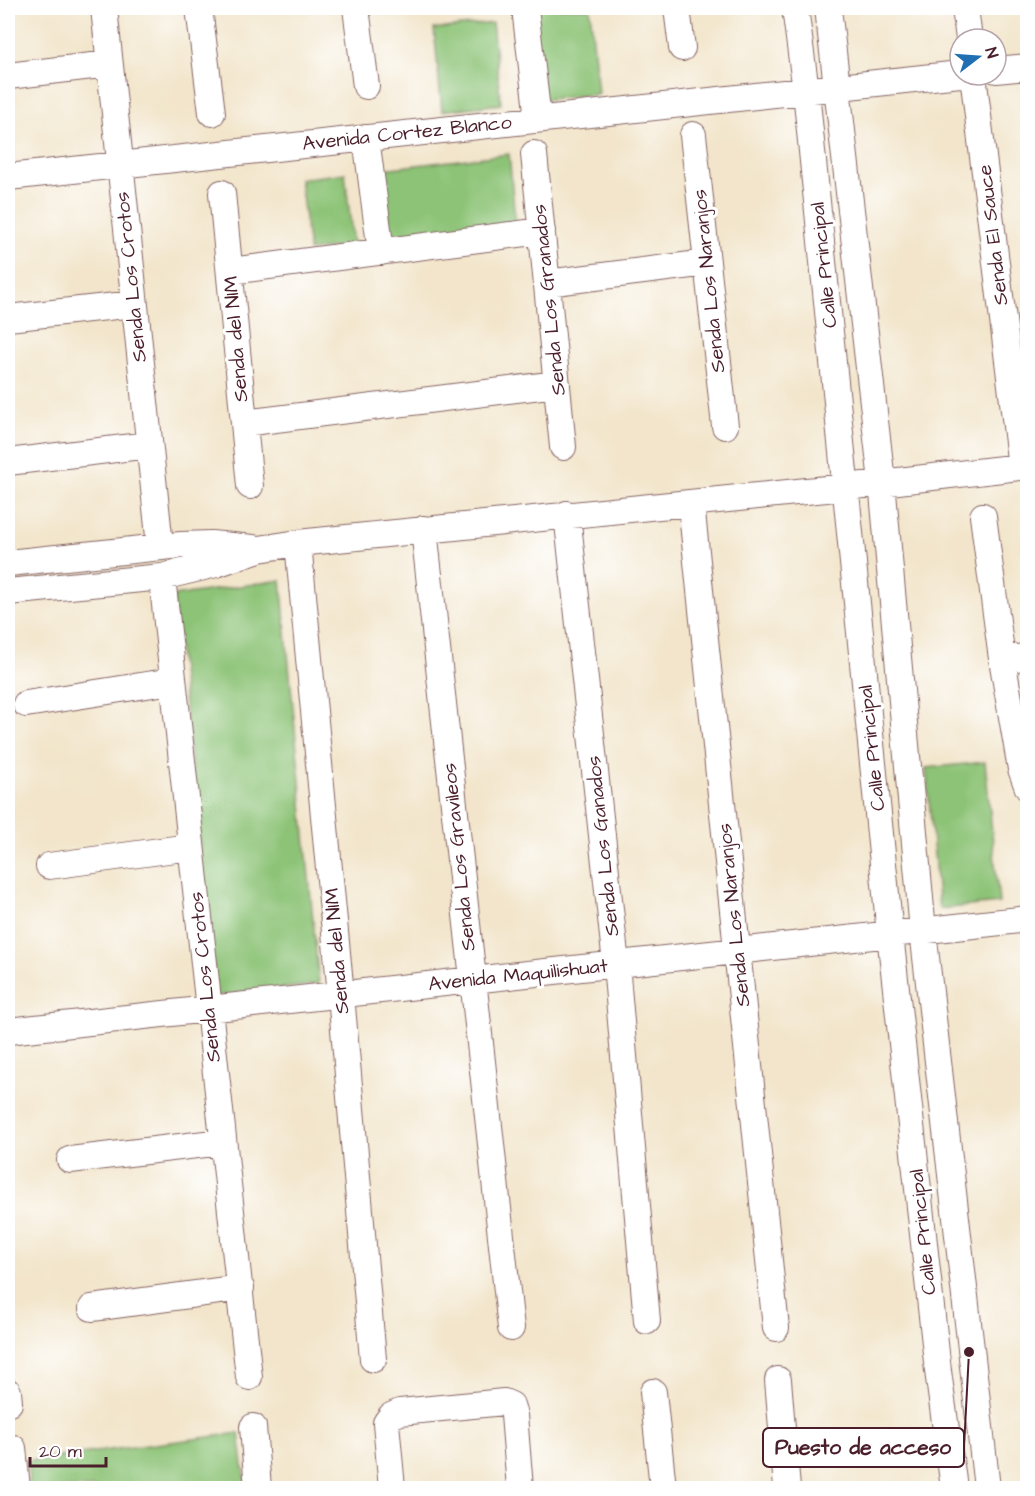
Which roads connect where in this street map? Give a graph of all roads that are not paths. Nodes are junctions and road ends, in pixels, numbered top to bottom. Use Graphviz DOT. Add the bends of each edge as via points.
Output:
graph roads {
  1 [pos="104,8"];
  2 [pos="199,8"];
  3 [pos="356,8"];
  4 [pos="525,8"];
  5 [pos="677,8"];
  6 [pos="795,8"];
  7 [pos="828,8"];
  8 [pos="965,8"];
  9 [pos="967,27"];
  10 [pos="682,48"];
  11 [pos="109,64"];
  12 [pos="1028,67"];
  13 [pos="1008,69"];
  14 [pos="948,75"];
  15 [pos="8,76"];
  16 [pos="366,86"];
  17 [pos="975,87"];
  18 [pos="838,88"];
  19 [pos="806,91"];
  20 [pos="212,113"];
  21 [pos="538,119"];
  22 [pos="693,135"];
  23 [pos="366,138"];
  24 [pos="534,154"];
  25 [pos="120,165"];
  26 [pos="8,177"];
  27 [pos="222,193"];
  28 [pos="542,231"];
  29 [pos="381,252"];
  30 [pos="707,263"];
  31 [pos="230,271"];
  32 [pos="547,283"];
  33 [pos="134,303"];
  34 [pos="8,318"];
  35 [pos="557,384"];
  36 [pos="244,423"];
  37 [pos="725,426"];
  38 [pos="148,445"];
  39 [pos="563,447"];
  40 [pos="8,462"];
  41 [pos="1024,466"];
  42 [pos="882,482"];
  43 [pos="250,486"];
  44 [pos="846,487"];
  45 [pos="691,503"];
  46 [pos="567,514"];
  47 [pos="983,516"];
  48 [pos="424,529"];
  49 [pos="298,543"];
  50 [pos="160,546"];
  51 [pos="259,549"];
  52 [pos="8,562"];
  53 [pos="162,577"];
  54 [pos="8,592"];
  55 [pos="1028,657"];
  56 [pos="1002,659"];
  57 [pos="172,681"];
  58 [pos="26,704"];
  59 [pos="1028,788"];
  60 [pos="190,847"];
  61 [pos="49,866"];
  62 [pos="1028,919"];
  63 [pos="923,931"];
  64 [pos="890,934"];
  65 [pos="738,951"];
  66 [pos="616,964"];
  67 [pos="472,980"];
  68 [pos="341,995"];
  69 [pos="208,1009"];
  70 [pos="8,1031"];
  71 [pos="222,1142"];
  72 [pos="70,1160"];
  73 [pos="240,1288"];
  74 [pos="92,1308"];
  75 [pos="647,1321"];
  76 [pos="511,1328"];
  77 [pos="776,1328"];
  78 [pos="373,1359"];
  79 [pos="973,1374"];
  80 [pos="939,1376"];
  81 [pos="249,1377"];
  82 [pos="777,1380"];
  83 [pos="653,1392"];
  84 [pos="253,1427"];
  85 [pos="13,1448"];
  86 [pos="17,1488"];
  87 [pos="258,1488"];
  88 [pos="392,1488"];
  89 [pos="520,1488"];
  90 [pos="663,1488"];
  91 [pos="787,1488"];
  92 [pos="954,1488"];
  93 [pos="987,1488"];
  1 -- 11 [label="street, Senda Los Crotos"];
  2 -- 20 [label="street"];
  3 -- 16 [label="street"];
  4 -- 21 [label="street"];
  5 -- 10 [label="street"];
  6 -- 19 [label="street, Calle Principal"];
  7 -- 18 [label="street, Calle Principal"];
  8 -- 9 [label="street"];
  11 -- 15 [label="street"];
  11 -- 25 [label="street, Senda Los Crotos"];
  12 -- 13 [label="street"];
  14 -- 18 [label="street, Avenida Cortez Blanco"];
  17 -- 41 [label="street, Senda El Sauce"];
  18 -- 19 [label="street, Avenida Cortez Blanco"];
  18 -- 42 [label="street, Calle Principal"];
  19 -- 21 [label="street, Avenida Cortez Blanco"];
  19 -- 44 [label="street, Calle Principal"];
  21 -- 23 [label="street, Avenida Cortez Blanco"];
  22 -- 30 [label="street, Senda Los Naranjos"];
  23 -- 25 [label="street, Avenida Cortez Blanco"];
  23 -- 29 [label="street"];
  24 -- 28 [label="street, Senda Los Granados"];
  25 -- 26 [label="street, Avenida Cortez Blanco"];
  25 -- 33 [label="street, Senda Los Crotos"];
  27 -- 31 [label="street, Senda del NIM"];
  28 -- 29 [label="street"];
  28 -- 32 [label="street, Senda Los Granados"];
  29 -- 31 [label="street"];
  30 -- 32 [label="street"];
  30 -- 37 [label="street, Senda Los Naranjos"];
  31 -- 36 [label="street, Senda del NIM"];
  32 -- 35 [label="street, Senda Los Granados"];
  33 -- 34 [label="street"];
  33 -- 38 [label="street, Senda Los Crotos"];
  35 -- 36 [label="street"];
  35 -- 39 [label="street, Senda Los Granados"];
  36 -- 43 [label="street, Senda del NIM"];
  38 -- 40 [label="street"];
  38 -- 50 [label="street, Senda Los Crotos"];
  41 -- 42 [label="street"];
  42 -- 44 [label="street"];
  42 -- 63 [label="street, Calle Principal"];
  44 -- 45 [label="street"];
  44 -- 64 [label="street, Calle Principal"];
  45 -- 46 [label="street"];
  45 -- 65 [label="street, Senda Los Naranjos"];
  46 -- 48 [label="street"];
  46 -- 66 [label="street, Senda Los Ganados"];
  47 -- 56 [label="street"];
  48 -- 49 [label="street"];
  48 -- 67 [label="street, Senda Los Gravileos"];
  49 -- 51 [label="street"];
  49 -- 68 [label="street, Senda del NIM"];
  50 -- 51 [label="street" via="211,544"];
  50 -- 52 [label="street"];
  51 -- 53 [label="street"];
  53 -- 54 [label="street"];
  53 -- 57 [label="street, Senda Los Crotos"];
  55 -- 56 [label="street"];
  56 -- 59 [label="street" via="1021,770"];
  57 -- 58 [label="street"];
  57 -- 60 [label="street, Senda Los Crotos"];
  60 -- 61 [label="street"];
  60 -- 69 [label="street, Senda Los Crotos"];
  62 -- 63 [label="street, Avenida Maquilishuat"];
  63 -- 64 [label="street, Avenida Maquilishuat"];
  63 -- 79 [label="street, Calle Principal"];
  64 -- 65 [label="street, Avenida Maquilishuat"];
  64 -- 80 [label="street, Calle Principal"];
  65 -- 66 [label="street, Avenida Maquilishuat"];
  65 -- 77 [label="street, Senda Los Naranjos"];
  66 -- 67 [label="street, Avenida Maquilishuat"];
  66 -- 75 [label="street, Senda Los Ganados"];
  67 -- 68 [label="street, Avenida Maquilishuat"];
  67 -- 76 [label="street, Senda Los Gravileos"];
  68 -- 69 [label="street, Avenida Maquilishuat"];
  68 -- 78 [label="street, Senda del NIM"];
  69 -- 70 [label="street, Avenida Maquilishuat"];
  69 -- 71 [label="street, Senda Los Crotos"];
  71 -- 72 [label="street"];
  71 -- 73 [label="street, Senda Los Crotos"];
  73 -- 74 [label="street"];
  73 -- 81 [label="street, Senda Los Crotos"];
  79 -- 80 [label="street"];
  79 -- 93 [label="street, Calle Principal"];
  80 -- 92 [label="street, Calle Principal"];
  82 -- 91 [label="street"];
  83 -- 90 [label="street"];
  84 -- 87 [label="street"];
  85 -- 86 [label="street"];
  88 -- 89 [label="street" via="386,1423 392,1416 504,1401 511,1405 514,1415"];
}
